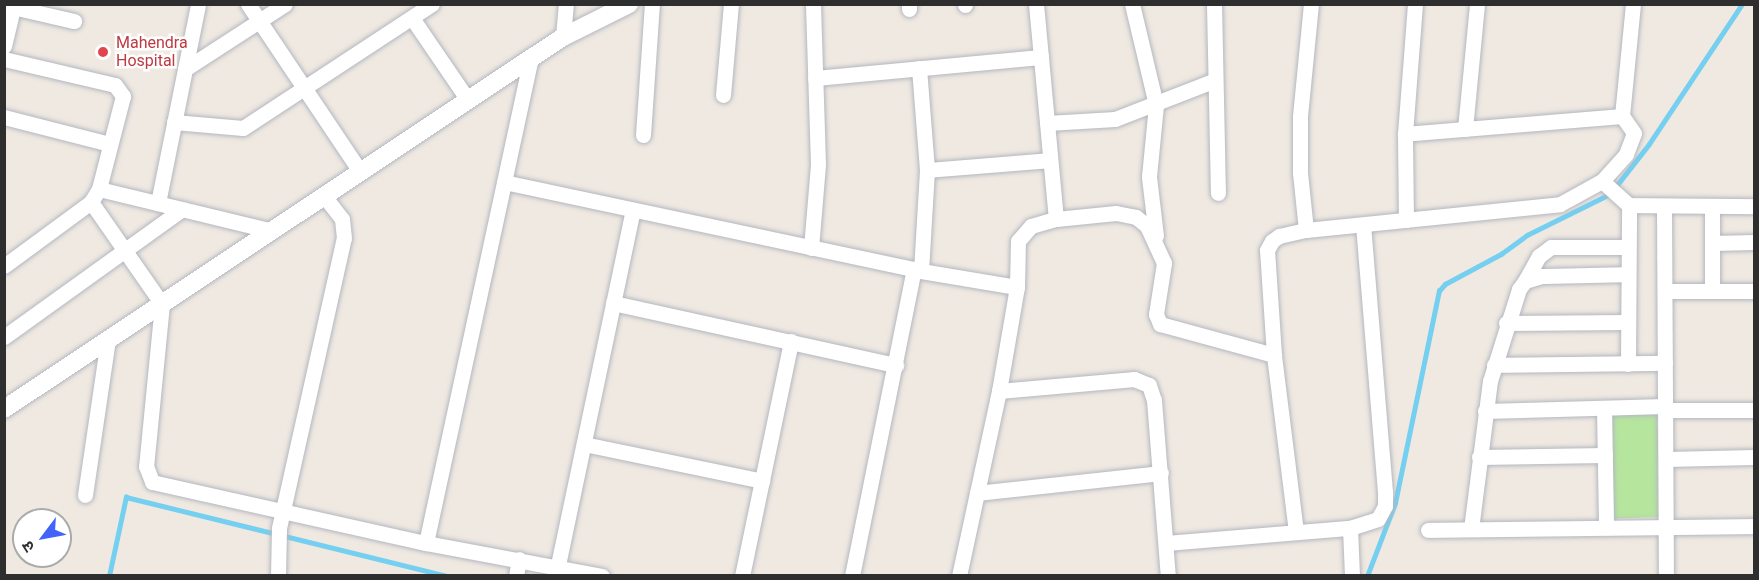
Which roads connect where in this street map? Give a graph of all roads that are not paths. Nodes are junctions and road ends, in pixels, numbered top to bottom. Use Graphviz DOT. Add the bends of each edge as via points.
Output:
graph roads {
  1 [pos="198,4"];
  2 [pos="248,4"];
  3 [pos="285,4"];
  4 [pos="432,4"];
  5 [pos="566,4"];
  6 [pos="629,4"];
  7 [pos="652,4"];
  8 [pos="731,4"];
  9 [pos="813,4"];
  10 [pos="1036,4"];
  11 [pos="1132,4"];
  12 [pos="1214,4"];
  13 [pos="1311,4"];
  14 [pos="1415,4"];
  15 [pos="1477,4"];
  16 [pos="1633,4"];
  17 [pos="11,5"];
  18 [pos="412,18"];
  19 [pos="74,21"];
  20 [pos="259,21"];
  21 [pos="563,37"];
  22 [pos="4,46"];
  23 [pos="1041,57"];
  24 [pos="531,58"];
  25 [pos="4,59"];
  26 [pos="919,68"];
  27 [pos="185,69"];
  28 [pos="815,78"];
  29 [pos="1213,81"];
  30 [pos="305,89"];
  31 [pos="723,95"];
  32 [pos="468,100"];
  33 [pos="1156,105"];
  34 [pos="1622,116"];
  35 [pos="4,117"];
  36 [pos="174,122"];
  37 [pos="1047,123"];
  38 [pos="1465,129"];
  39 [pos="1406,134"];
  40 [pos="643,135"];
  41 [pos="110,144"];
  42 [pos="1050,160"];
  43 [pos="927,170"];
  44 [pos="360,171"];
  45 [pos="504,182"];
  46 [pos="1609,188"];
  47 [pos="1218,193"];
  48 [pos="95,195"];
  49 [pos="324,196"];
  50 [pos="158,203"];
  51 [pos="1629,205"];
  52 [pos="1664,206"];
  53 [pos="1712,206"];
  54 [pos="1755,206"];
  55 [pos="182,208"];
  56 [pos="633,210"];
  57 [pos="1056,219"];
  58 [pos="1406,220"];
  59 [pos="1363,227"];
  60 [pos="1306,230"];
  61 [pos="272,231"];
  62 [pos="1157,242"];
  63 [pos="1755,242"];
  64 [pos="1712,243"];
  65 [pos="1628,247"];
  66 [pos="811,248"];
  67 [pos="124,250"];
  68 [pos="4,266"];
  69 [pos="917,270"];
  70 [pos="1627,274"];
  71 [pos="1525,281"];
  72 [pos="1017,287"];
  73 [pos="1665,291"];
  74 [pos="1712,291"];
  75 [pos="1755,291"];
  76 [pos="613,303"];
  77 [pos="162,304"];
  78 [pos="1627,322"];
  79 [pos="1506,323"];
  80 [pos="4,338"];
  81 [pos="108,340"];
  82 [pos="791,341"];
  83 [pos="1274,355"];
  84 [pos="1665,363"];
  85 [pos="1628,364"];
  86 [pos="896,365"];
  87 [pos="1494,365"];
  88 [pos="999,391"];
  89 [pos="1604,408"];
  90 [pos="4,409"];
  91 [pos="1665,409"];
  92 [pos="1755,410"];
  93 [pos="1485,411"];
  94 [pos="584,444"];
  95 [pos="1605,455"];
  96 [pos="1479,457"];
  97 [pos="1755,457"];
  98 [pos="1666,459"];
  99 [pos="1161,473"];
  100 [pos="762,481"];
  101 [pos="977,493"];
  102 [pos="85,495"];
  103 [pos="284,510"];
  104 [pos="1755,526"];
  105 [pos="1666,527"];
  106 [pos="1350,528"];
  107 [pos="1606,528"];
  108 [pos="1471,529"];
  109 [pos="1428,530"];
  110 [pos="1296,532"];
  111 [pos="426,543"];
  112 [pos="1166,543"];
  113 [pos="519,559"];
  114 [pos="558,565"];
  115 [pos="278,576"];
  116 [pos="516,576"];
  117 [pos="602,576"];
  118 [pos="742,576"];
  119 [pos="852,576"];
  120 [pos="959,576"];
  121 [pos="1168,576"];
  122 [pos="1352,576"];
  123 [pos="1666,576"];
  1 -- 27 [label="street"];
  2 -- 20 [label="street"];
  3 -- 20 [label="street"];
  4 -- 18 [label="street"];
  5 -- 21 [label="street"];
  6 -- 21 [label="street"];
  7 -- 40 [label="street"];
  8 -- 31 [label="street"];
  9 -- 28 [label="street"];
  10 -- 23 [label="street"];
  11 -- 33 [label="street"];
  12 -- 29 [label="street"];
  13 -- 60 [label="street" via="1300,116"];
  14 -- 39 [label="street"];
  15 -- 38 [label="street"];
  16 -- 34 [label="street"];
  17 -- 19 [label="street"];
  17 -- 22 [label="street"];
  18 -- 30 [label="street"];
  18 -- 32 [label="street"];
  20 -- 27 [label="street"];
  20 -- 30 [label="street"];
  21 -- 24 [label="street"];
  23 -- 26 [label="street"];
  23 -- 37 [label="street"];
  24 -- 32 [label="street"];
  24 -- 45 [label="street"];
  25 -- 41 [label="street" via="120,89 123,96"];
  26 -- 28 [label="street"];
  26 -- 43 [label="street"];
  27 -- 36 [label="street"];
  28 -- 66 [label="street" via="818,164"];
  29 -- 33 [label="street"];
  29 -- 47 [label="street"];
  30 -- 36 [label="street" via="243,128"];
  30 -- 44 [label="street"];
  32 -- 44 [label="street"];
  33 -- 37 [label="street" via="1115,119"];
  33 -- 62 [label="street" via="1149,177"];
  34 -- 38 [label="street"];
  34 -- 46 [label="street" via="1630,123 1633,141"];
  35 -- 41 [label="street"];
  36 -- 50 [label="street"];
  37 -- 42 [label="street"];
  38 -- 39 [label="street"];
  39 -- 58 [label="street"];
  41 -- 48 [label="street"];
  42 -- 43 [label="street"];
  42 -- 57 [label="street"];
  43 -- 69 [label="street"];
  44 -- 49 [label="street"];
  45 -- 56 [label="street"];
  45 -- 111 [label="street"];
  46 -- 51 [label="street"];
  46 -- 58 [label="street" via="1544,208"];
  48 -- 50 [label="street"];
  48 -- 67 [label="street"];
  48 -- 68 [label="street"];
  49 -- 61 [label="street"];
  49 -- 103 [label="street" via="342,219 344,238"];
  50 -- 55 [label="street"];
  51 -- 52 [label="street"];
  51 -- 65 [label="street"];
  52 -- 53 [label="street"];
  52 -- 73 [label="street"];
  53 -- 54 [label="street"];
  53 -- 64 [label="street"];
  55 -- 61 [label="street"];
  55 -- 67 [label="street"];
  56 -- 66 [label="street"];
  56 -- 76 [label="street"];
  57 -- 62 [label="street" via="1116,213 1136,217"];
  57 -- 72 [label="street" via="1031,225 1018,241"];
  58 -- 59 [label="street"];
  59 -- 60 [label="street"];
  59 -- 106 [label="street" via="1385,506 1378,519"];
  60 -- 83 [label="street" via="1279,236 1267,250"];
  61 -- 77 [label="street"];
  62 -- 83 [label="street" via="1164,262 1156,314 1160,324"];
  63 -- 64 [label="street"];
  64 -- 74 [label="street"];
  65 -- 70 [label="street"];
  65 -- 71 [label="street" via="1551,247 1539,256"];
  66 -- 69 [label="street"];
  67 -- 77 [label="street"];
  67 -- 80 [label="street"];
  69 -- 72 [label="street"];
  69 -- 86 [label="street"];
  70 -- 71 [label="street" via="1541,276"];
  70 -- 78 [label="street"];
  71 -- 79 [label="street"];
  72 -- 88 [label="street"];
  73 -- 74 [label="street"];
  73 -- 84 [label="street"];
  74 -- 75 [label="street"];
  76 -- 82 [label="street"];
  76 -- 94 [label="street"];
  77 -- 81 [label="street"];
  77 -- 103 [label="street" via="147,475 159,486"];
  78 -- 79 [label="street"];
  78 -- 85 [label="street"];
  79 -- 87 [label="street"];
  81 -- 90 [label="street"];
  81 -- 102 [label="street"];
  82 -- 86 [label="street"];
  82 -- 100 [label="street"];
  83 -- 110 [label="street"];
  84 -- 85 [label="street"];
  84 -- 91 [label="street"];
  85 -- 87 [label="street"];
  86 -- 119 [label="street"];
  87 -- 93 [label="street"];
  88 -- 99 [label="street" via="1143,380 1154,400"];
  88 -- 101 [label="street"];
  89 -- 91 [label="street"];
  89 -- 93 [label="street"];
  89 -- 95 [label="street"];
  91 -- 92 [label="street"];
  91 -- 98 [label="street"];
  93 -- 96 [label="street"];
  94 -- 100 [label="street"];
  94 -- 114 [label="street"];
  95 -- 96 [label="street"];
  95 -- 107 [label="street"];
  96 -- 108 [label="street"];
  97 -- 98 [label="street"];
  98 -- 105 [label="street"];
  99 -- 101 [label="street"];
  99 -- 112 [label="street"];
  100 -- 118 [label="street"];
  101 -- 120 [label="street"];
  103 -- 111 [label="street"];
  103 -- 115 [label="street"];
  104 -- 105 [label="street"];
  105 -- 107 [label="street"];
  105 -- 123 [label="street"];
  106 -- 110 [label="street"];
  106 -- 122 [label="street"];
  107 -- 108 [label="street"];
  108 -- 109 [label="street"];
  110 -- 112 [label="street"];
  111 -- 113 [label="street"];
  112 -- 121 [label="street"];
  113 -- 114 [label="street"];
  113 -- 116 [label="street"];
  114 -- 117 [label="street"];
}
